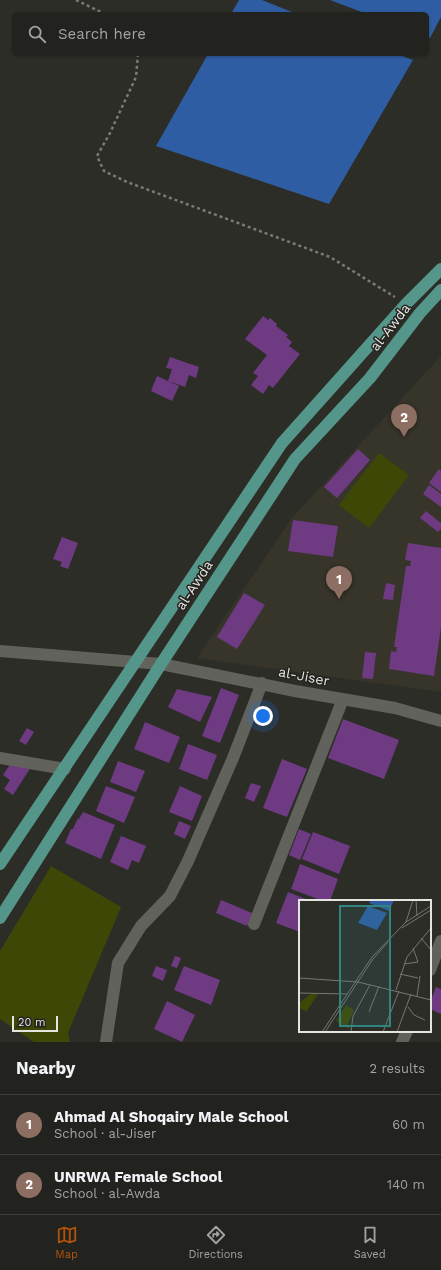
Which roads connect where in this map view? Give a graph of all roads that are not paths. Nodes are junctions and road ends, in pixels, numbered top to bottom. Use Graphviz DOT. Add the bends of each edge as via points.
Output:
graph roads {
  1 [pos="441,269"];
  2 [pos="441,290"];
  3 [pos="0,651"];
  4 [pos="135,662"];
  5 [pos="161,664"];
  6 [pos="262,683"];
  7 [pos="344,699"];
  8 [pos="441,720"];
  9 [pos="0,758"];
  10 [pos="65,768"];
  11 [pos="0,864"];
  12 [pos="0,918"];
  13 [pos="254,924"];
  14 [pos="441,941"];
  15 [pos="431,967"];
  16 [pos="407,1032"];
  17 [pos="106,1042"];
  18 [pos="402,1042"];
  1 -- 4 [label="main road, al-Awda" via="406,304 282,443"];
  2 -- 5 [label="main road, al-Awda" via="420,312 370,378 295,459"];
  3 -- 4 [label="street, al-Jiser"];
  4 -- 5 [label="street, al-Jiser"];
  4 -- 10 [label="main road, al-Awda"];
  5 -- 6 [label="street, al-Jiser"];
  5 -- 12 [label="main road, al-Awda"];
  6 -- 7 [label="street, al-Jiser"];
  6 -- 17 [label="street" via="233,758 170,896 141,926 118,963"];
  7 -- 8 [label="street, al-Jiser"];
  7 -- 13 [label="street"];
  9 -- 10 [label="street"];
  10 -- 11 [label="main road, al-Awda"];
  14 -- 15 [label="street"];
  16 -- 18 [label="street"];
}
